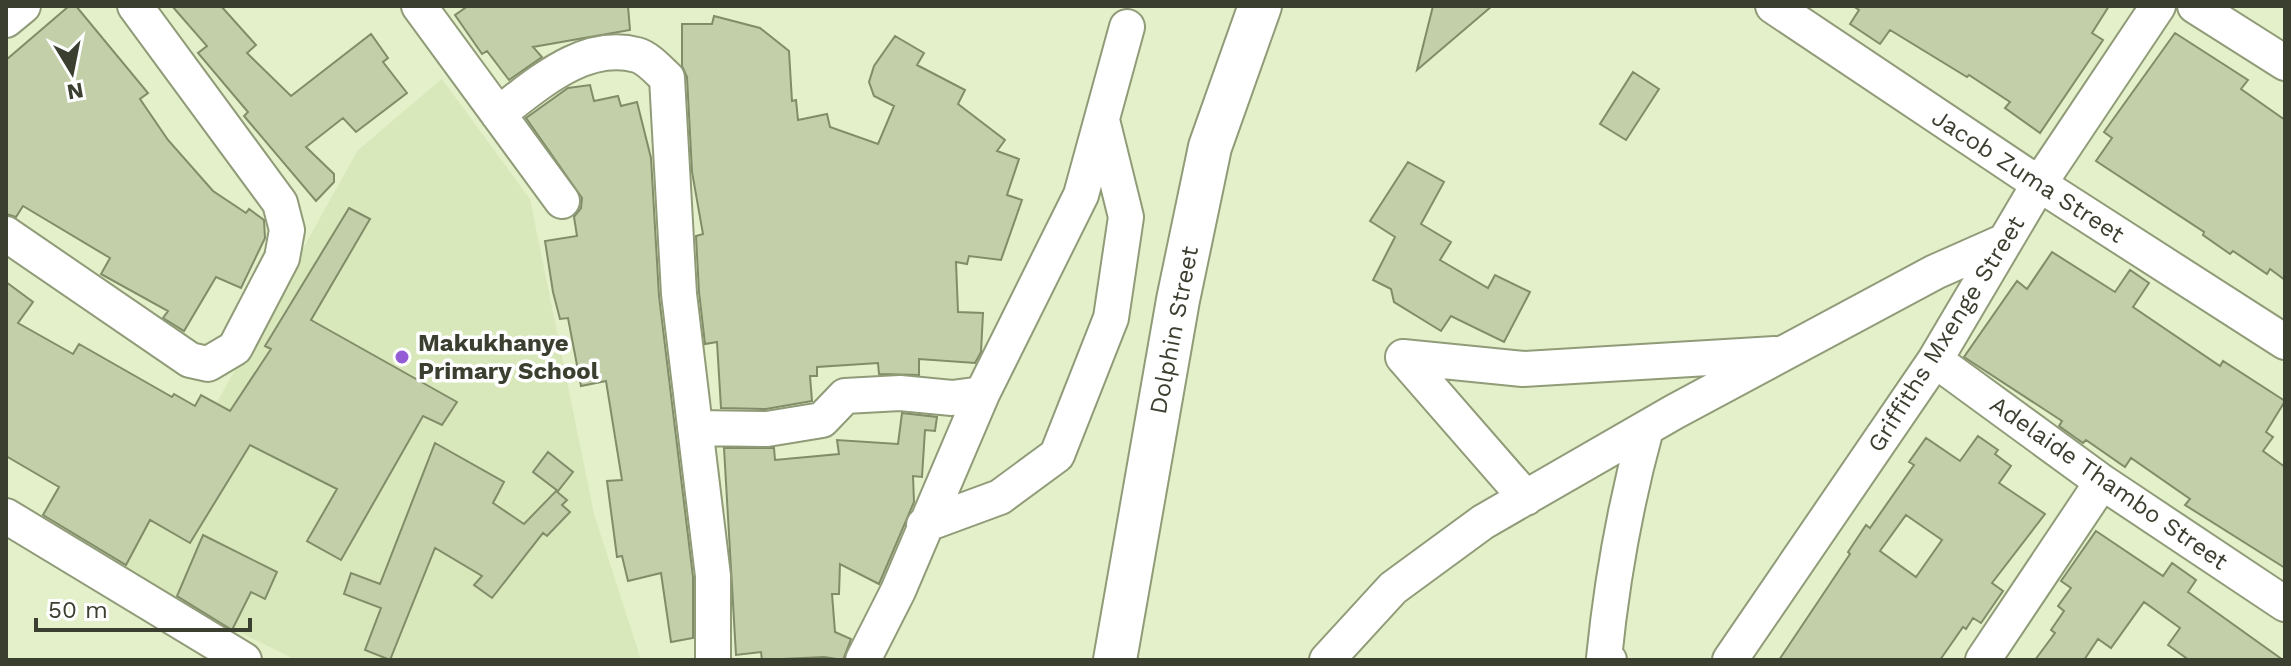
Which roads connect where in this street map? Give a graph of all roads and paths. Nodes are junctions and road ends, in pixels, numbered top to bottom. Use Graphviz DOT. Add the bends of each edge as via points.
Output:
graph roads {
  1 [pos="23,6"];
  2 [pos="135,6"];
  3 [pos="419,6"];
  4 [pos="1260,6"];
  5 [pos="1773,6"];
  6 [pos="2158,6"];
  7 [pos="2195,6"];
  8 [pos="6,20"];
  9 [pos="1127,27"];
  10 [pos="2285,63"];
  11 [pos="498,114"];
  12 [pos="1101,120"];
  13 [pos="2039,184"];
  14 [pos="562,201"];
  15 [pos="6,234"];
  16 [pos="2005,241"];
  17 [pos="2285,342"];
  18 [pos="1785,353"];
  19 [pos="1935,360"];
  20 [pos="982,394"];
  21 [pos="695,428"];
  22 [pos="1646,429"];
  23 [pos="2102,482"];
  24 [pos="1526,498"];
  25 [pos="6,516"];
  26 [pos="924,525"];
  27 [pos="2285,604"];
  28 [pos="1986,659"];
  29 [pos="244,660"];
  30 [pos="713,660"];
  31 [pos="863,660"];
  32 [pos="1115,660"];
  33 [pos="1327,660"];
  34 [pos="1609,660"];
  35 [pos="1730,660"];
  1 -- 8 [label="street"];
  2 -- 15 [label="street" via="280,203 287,230 282,258 235,348 208,364 190,360"];
  3 -- 11 [label="street"];
  4 -- 32 [label="street, Dolphin Street" via="1210,147"];
  5 -- 13 [label="street, Jacob Zuma Street"];
  6 -- 13 [label="street, Griffiths Mxenge Street"];
  7 -- 10 [label="street"];
  9 -- 12 [label="street"];
  11 -- 14 [label="street"];
  11 -- 21 [label="street" via="556,72 600,52 640,56 667,78 679,294"];
  12 -- 20 [label="street" via="1081,195"];
  12 -- 26 [label="street" via="1126,217 1111,318 1057,455 1000,497"];
  13 -- 16 [label="street, Griffiths Mxenge Street"];
  13 -- 17 [label="street, Jacob Zuma Street"];
  16 -- 18 [label="street" via="1935,272"];
  16 -- 19 [label="street, Griffiths Mxenge Street"];
  18 -- 22 [label="street"];
  18 -- 24 [label="street" via="1523,369 1403,357"];
  19 -- 23 [label="street, Adelaide Thambo Street"];
  19 -- 35 [label="street, Griffiths Mxenge Street"];
  20 -- 21 [label="street" via="845,396 822,420 767,429"];
  20 -- 26 [label="street"];
  21 -- 30 [label="street" via="713,576"];
  22 -- 24 [label="street"];
  22 -- 34 [label="street" via="1623,512 1604,658"];
  23 -- 27 [label="street, Adelaide Thambo Street"];
  23 -- 28 [label="street"];
  24 -- 33 [label="street" via="1483,522 1393,588"];
  25 -- 29 [label="street"];
  26 -- 31 [label="street"];
}
